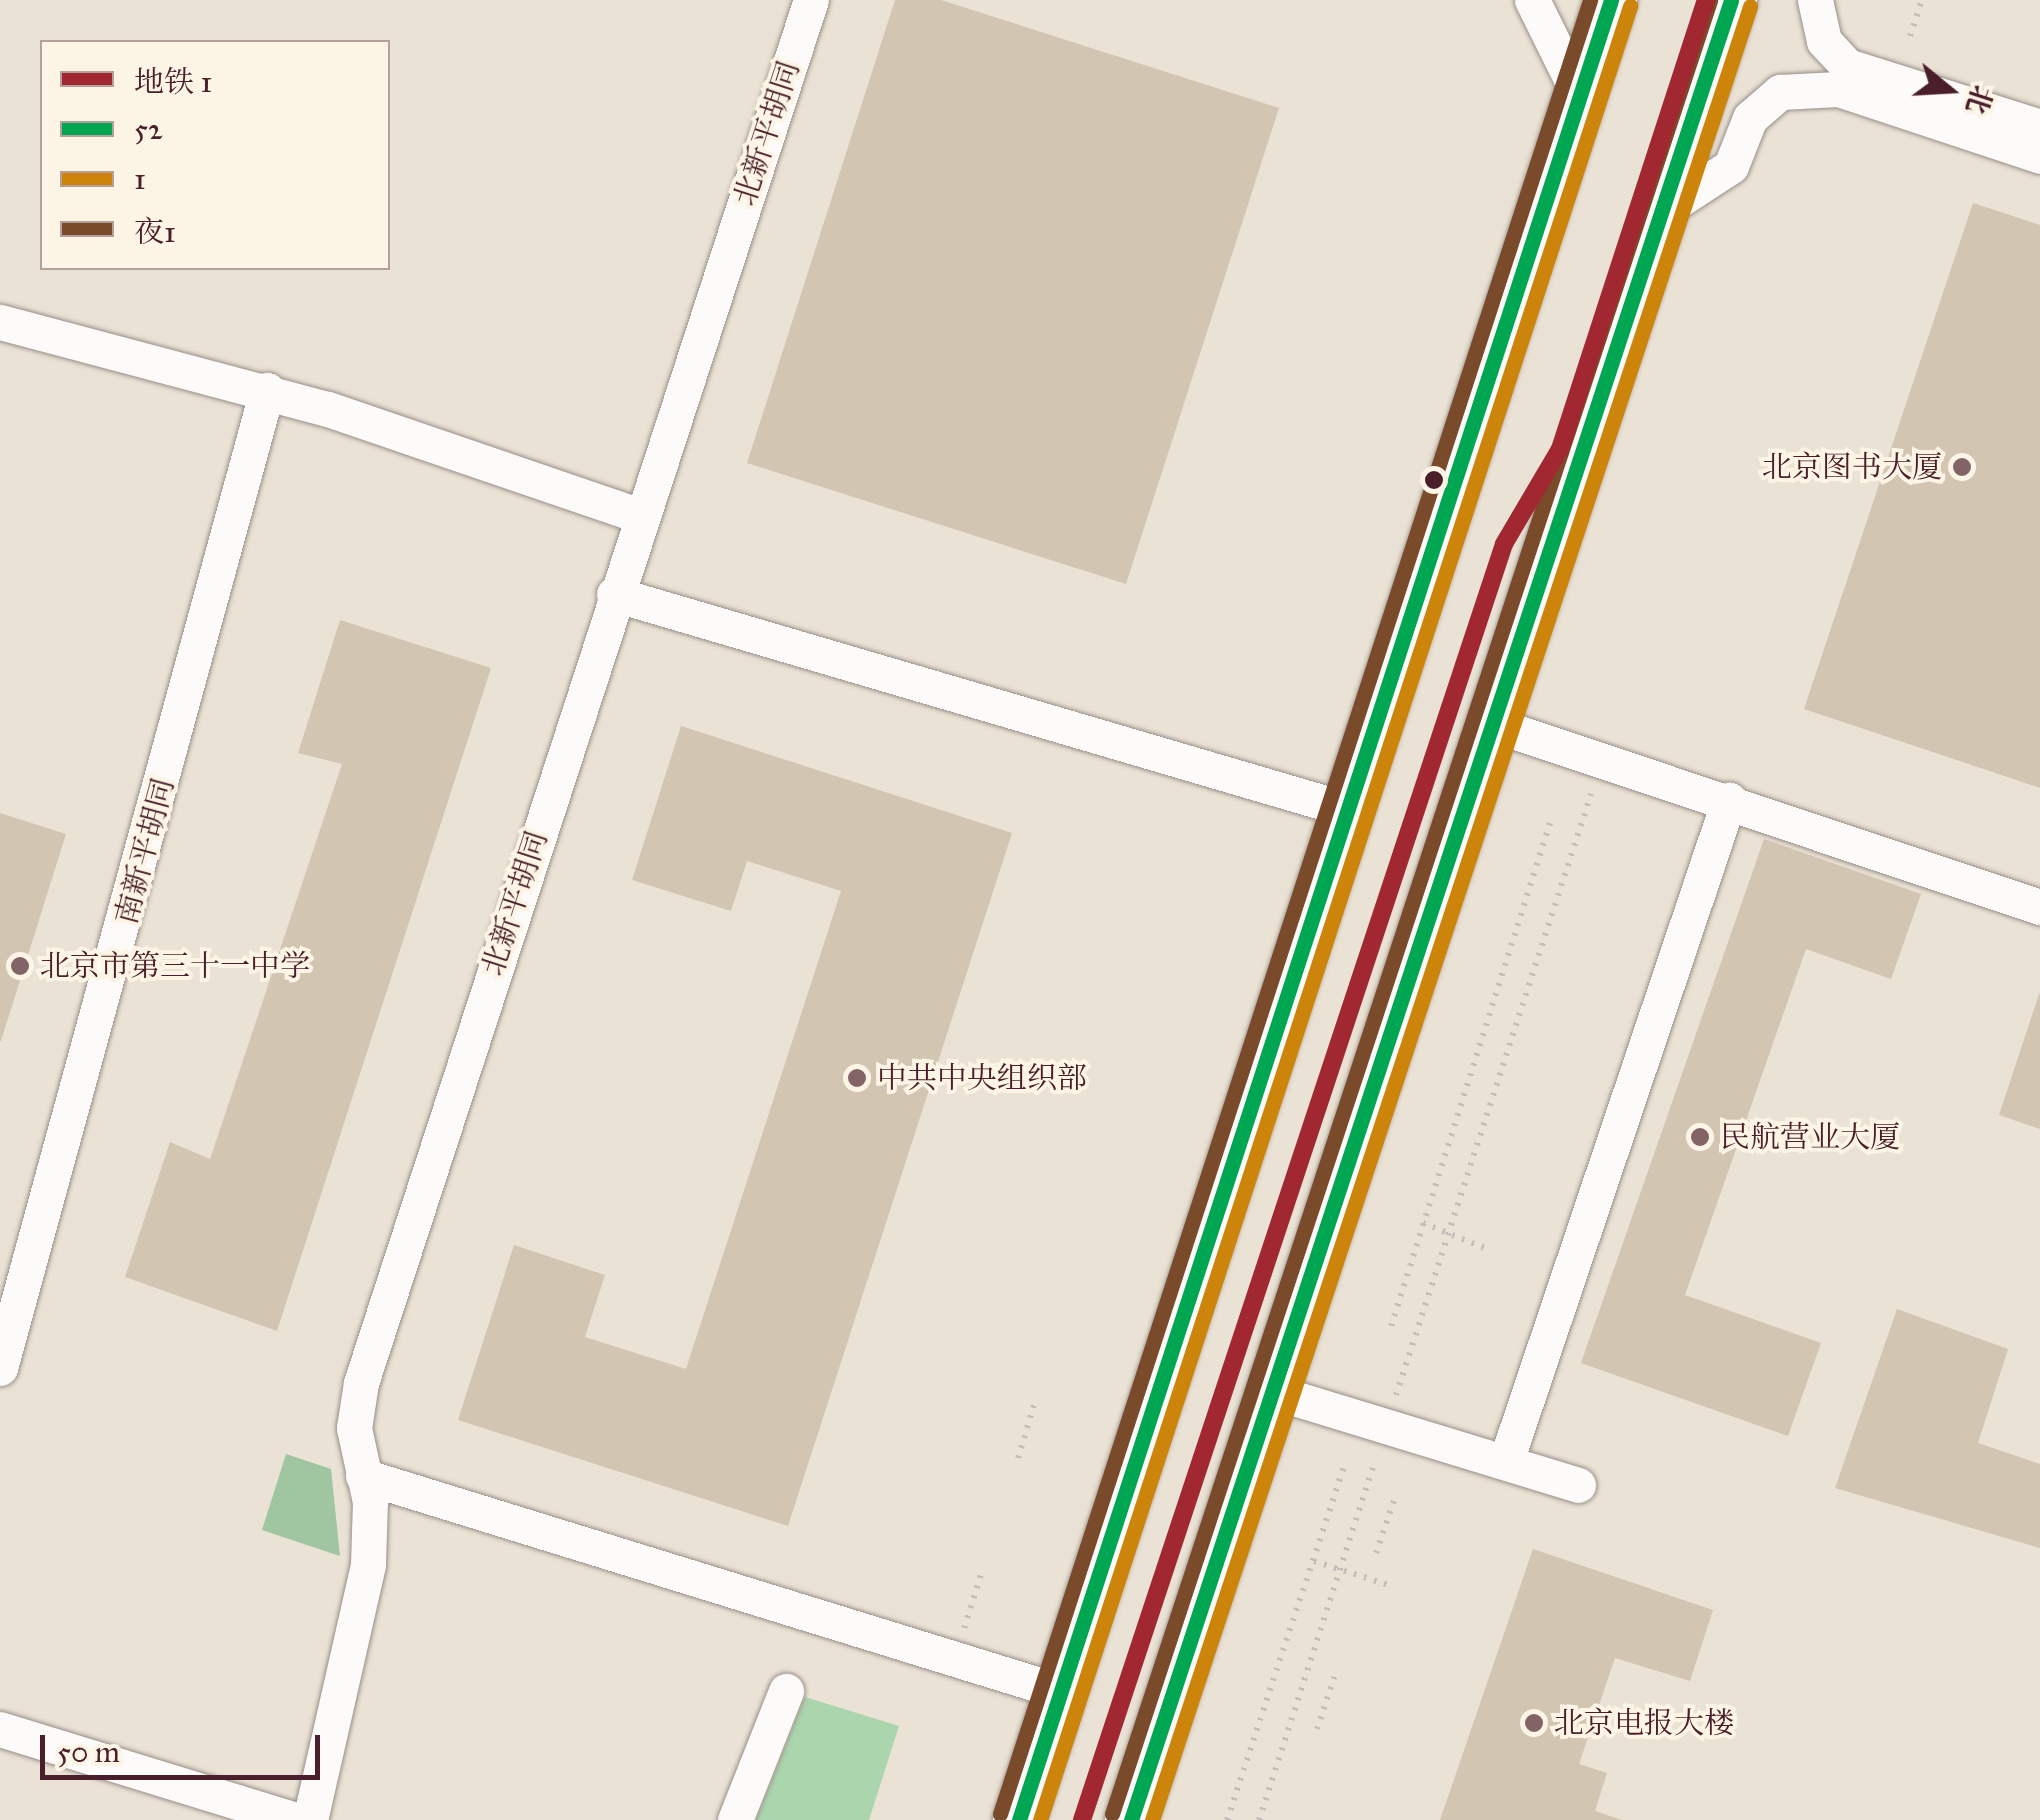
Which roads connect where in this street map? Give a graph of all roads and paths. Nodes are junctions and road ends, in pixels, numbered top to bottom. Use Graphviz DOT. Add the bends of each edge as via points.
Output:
graph roads {
  1 [pos="811,0"];
  2 [pos="1532,0"];
  3 [pos="1611,0"];
  4 [pos="1731,0"];
  5 [pos="1815,0"];
  6 [pos="1922,0"];
  7 [pos="1910,36"];
  8 [pos="1581,99"];
  9 [pos="2040,127"];
  10 [pos="2040,156"];
  11 [pos="1659,213"];
  12 [pos="0,322"];
  13 [pos="267,390"];
  14 [pos="640,516"];
  15 [pos="614,594"];
  16 [pos="1495,724"];
  17 [pos="1603,759"];
  18 [pos="1728,800"];
  19 [pos="1349,810"];
  20 [pos="1550,823"];
  21 [pos="2040,907"];
  22 [pos="1423,1223"];
  23 [pos="1446,1232"];
  24 [pos="1487,1249"];
  25 [pos="1391,1326"];
  26 [pos="0,1368"];
  27 [pos="1274,1392"];
  28 [pos="1035,1401"];
  29 [pos="1387,1423"];
  30 [pos="1018,1458"];
  31 [pos="1506,1462"];
  32 [pos="1344,1467"];
  33 [pos="363,1476"];
  34 [pos="1578,1484"];
  35 [pos="1396,1495"];
  36 [pos="1376,1553"];
  37 [pos="1313,1561"];
  38 [pos="1339,1569"];
  39 [pos="982,1574"];
  40 [pos="1389,1584"];
  41 [pos="964,1630"];
  42 [pos="1335,1676"];
  43 [pos="786,1691"];
  44 [pos="1062,1692"];
  45 [pos="0,1729"];
  46 [pos="1317,1729"];
  47 [pos="295,1820"];
  48 [pos="310,1820"];
  49 [pos="735,1820"];
  50 [pos="1019,1820"];
  51 [pos="1131,1820"];
  52 [pos="1226,1820"];
  53 [pos="1259,1820"];
  1 -- 14 [label="street, 北新平胡同"];
  2 -- 8 [label="street"];
  3 -- 8 [label="highway"];
  4 -- 11 [label="highway"];
  5 -- 9 [label="street" via="1824,41 1846,66"];
  6 -- 7 [label="path"];
  8 -- 19 [label="highway"];
  10 -- 11 [label="street" via="1838,89 1780,92 1750,118 1731,166"];
  11 -- 16 [label="highway"];
  12 -- 13 [label="street"];
  13 -- 14 [label="street"];
  13 -- 26 [label="street, 南新平胡同"];
  14 -- 15 [label="street, 北新平胡同"];
  15 -- 19 [label="street"];
  15 -- 33 [label="street, 北新平胡同" via="362,1383 354,1428"];
  16 -- 17 [label="street"];
  16 -- 27 [label="highway"];
  17 -- 18 [label="street"];
  17 -- 23 [label="path"];
  18 -- 21 [label="street"];
  18 -- 31 [label="street"];
  19 -- 44 [label="highway"];
  20 -- 22 [label="path"];
  22 -- 23 [label="path"];
  22 -- 25 [label="path"];
  23 -- 24 [label="path"];
  23 -- 29 [label="path"];
  27 -- 29 [label="street"];
  27 -- 51 [label="highway"];
  28 -- 30 [label="path"];
  29 -- 31 [label="street"];
  29 -- 38 [label="path"];
  31 -- 34 [label="street"];
  32 -- 37 [label="path"];
  33 -- 44 [label="street"];
  33 -- 48 [label="street, 北新平胡同" via="368,1564"];
  35 -- 36 [label="path"];
  37 -- 38 [label="path"];
  37 -- 52 [label="path"];
  38 -- 40 [label="path"];
  38 -- 53 [label="path"];
  39 -- 41 [label="path"];
  42 -- 46 [label="path"];
  43 -- 49 [label="street"];
  44 -- 50 [label="highway"];
  45 -- 47 [label="street"];
}
